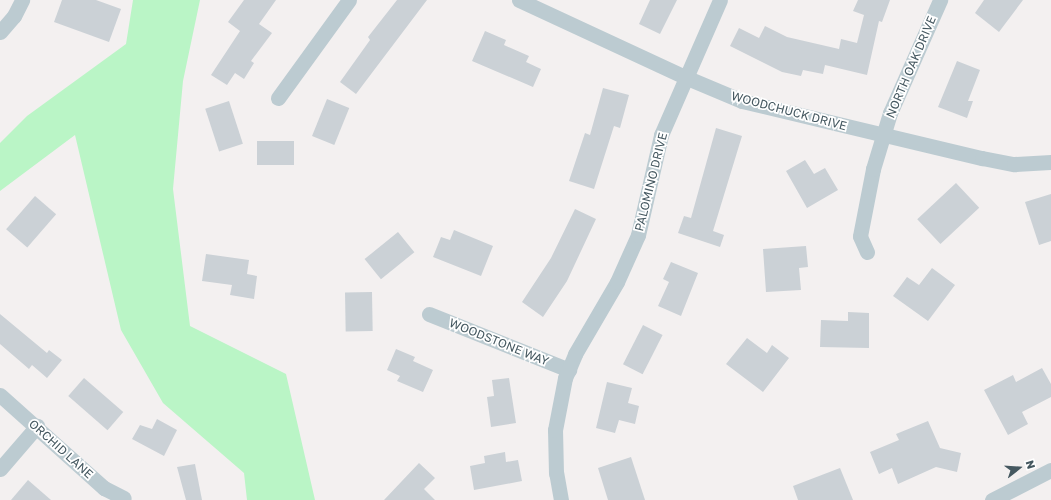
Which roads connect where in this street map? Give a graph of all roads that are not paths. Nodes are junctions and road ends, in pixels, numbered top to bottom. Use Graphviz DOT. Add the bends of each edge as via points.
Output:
graph roads {
  1 [pos="22,0"];
  2 [pos="349,0"];
  3 [pos="519,0"];
  4 [pos="720,0"];
  5 [pos="940,0"];
  6 [pos="0,32"];
  7 [pos="685,78"];
  8 [pos="278,98"];
  9 [pos="883,135"];
  10 [pos="1051,162"];
  11 [pos="867,252"];
  12 [pos="429,314"];
  13 [pos="568,370"];
  14 [pos="0,395"];
  15 [pos="36,426"];
  16 [pos="0,469"];
  17 [pos="1051,470"];
  18 [pos="124,498"];
  19 [pos="561,500"];
  20 [pos="992,500"];
  1 -- 6 [label="street" via="14,16"];
  2 -- 8 [label="street"];
  3 -- 7 [label="street, WOODCHUCK DRIVE"];
  4 -- 7 [label="street, PALOMINO DRIVE"];
  5 -- 9 [label="street, NORTH OAK DRIVE" via="890,113"];
  7 -- 9 [label="street, WOODCHUCK DRIVE" via="742,101"];
  7 -- 13 [label="street, PALOMINO DRIVE" via="661,135 638,235 617,282"];
  9 -- 10 [label="street, WOODCHUCK DRIVE" via="1014,164"];
  9 -- 11 [label="street, NORTH OAK DRIVE" via="860,236"];
  12 -- 13 [label="street, WOODSTONE WAY"];
  13 -- 19 [label="street, PALOMINO DRIVE" via="555,430 556,473"];
  14 -- 15 [label="street, ORCHID LANE"];
  15 -- 16 [label="street"];
  15 -- 18 [label="street, ORCHID LANE" via="104,488"];
  17 -- 20 [label="street"];
}
